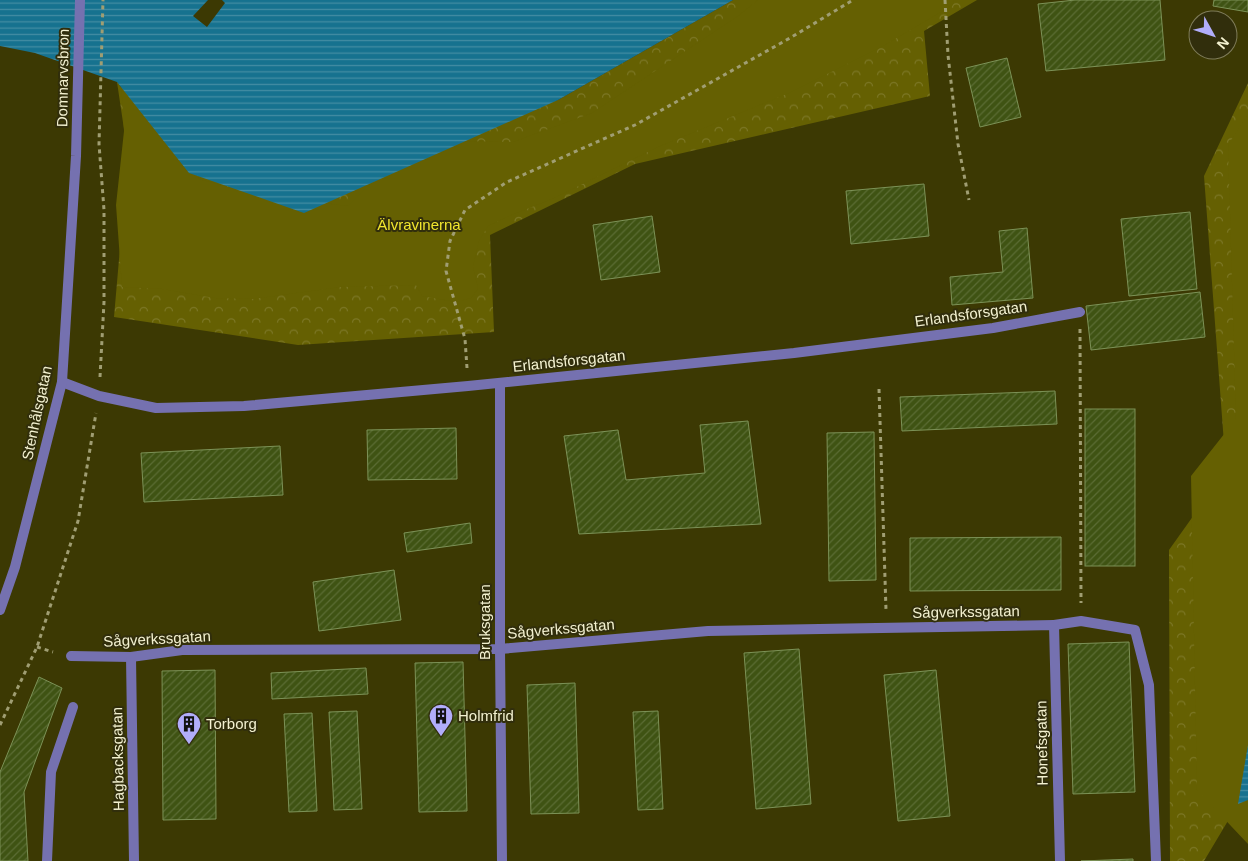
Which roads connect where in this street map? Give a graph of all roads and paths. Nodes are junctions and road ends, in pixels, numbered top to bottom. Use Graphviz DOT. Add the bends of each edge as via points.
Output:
graph roads {
  1 [pos="80,0"];
  2 [pos="103,0"];
  3 [pos="853,0"];
  4 [pos="945,0"];
  5 [pos="76,156"];
  6 [pos="969,200"];
  7 [pos="1080,312"];
  8 [pos="62,382"];
  9 [pos="500,383"];
  10 [pos="468,386"];
  11 [pos="879,389"];
  12 [pos="99,396"];
  13 [pos="0,610"];
  14 [pos="1081,621"];
  15 [pos="1054,625"];
  16 [pos="887,628"];
  17 [pos="500,649"];
  18 [pos="71,656"];
  19 [pos="131,657"];
  20 [pos="73,707"];
  21 [pos="0,725"];
  22 [pos="47,861"];
  23 [pos="134,861"];
  24 [pos="502,861"];
  25 [pos="1060,861"];
  26 [pos="1156,861"];
  1 -- 5 [label="street, Domnarvsbron"];
  2 -- 12 [label="path" via="99,144 104,210 104,284"];
  3 -- 10 [label="path" via="635,125 507,182 465,210 450,241 446,271 465,339"];
  4 -- 6 [label="path" via="958,144"];
  5 -- 8 [label="street, Stenhålsgatan"];
  7 -- 9 [label="street, Erlandsforsgatan" via="993,328 794,353"];
  7 -- 14 [label="path"];
  8 -- 12 [label="street, Erlandsforsgatan"];
  8 -- 13 [label="street, Stenhålsgatan" via="15,567"];
  9 -- 10 [label="street, Erlandsforsgatan"];
  9 -- 17 [label="street, Bruksgatan"];
  10 -- 12 [label="street, Erlandsforsgatan" via="244,406 156,408"];
  11 -- 16 [label="path"];
  12 -- 21 [label="path" via="78,521 36,647"];
  14 -- 15 [label="street, Sågverkssgatan"];
  14 -- 26 [label="street, Sågverkssgatan" via="1135,630 1149,685"];
  15 -- 16 [label="street, Sågverkssgatan"];
  15 -- 25 [label="street, Honefsgatan"];
  16 -- 17 [label="street, Sågverkssgatan" via="708,631"];
  17 -- 19 [label="street, Sågverkssgatan" via="182,650"];
  17 -- 24 [label="street, Bruksgatan"];
  18 -- 19 [label="street, Sågverkssgatan"];
  19 -- 23 [label="street, Hagbacksgatan"];
  20 -- 22 [label="street" via="51,772"];
}
